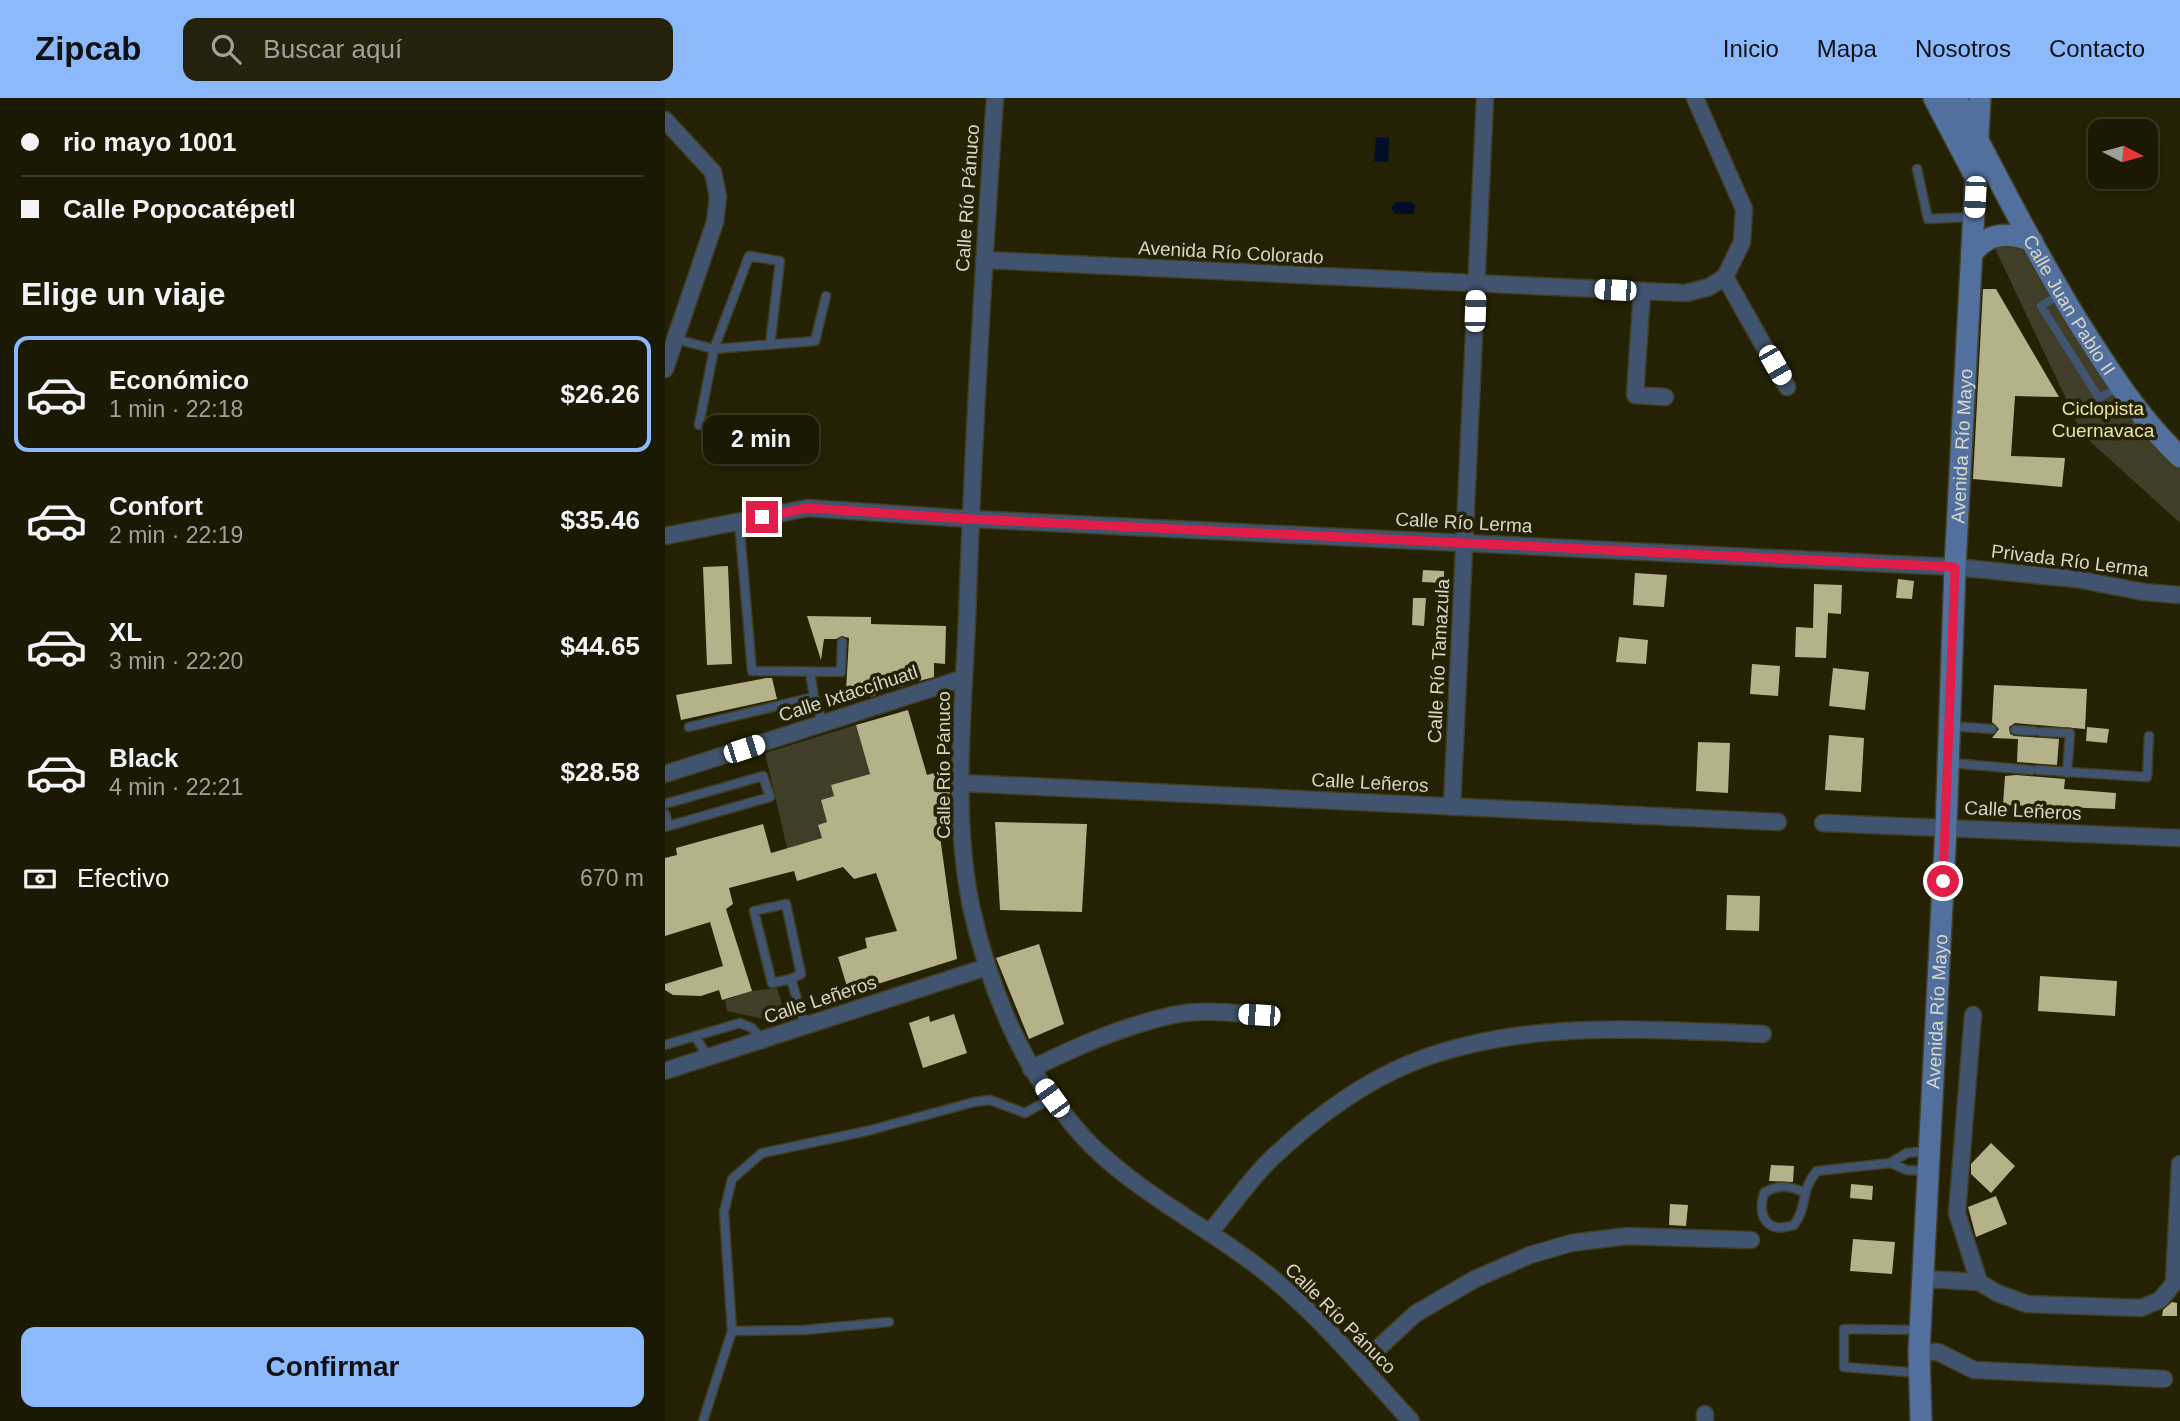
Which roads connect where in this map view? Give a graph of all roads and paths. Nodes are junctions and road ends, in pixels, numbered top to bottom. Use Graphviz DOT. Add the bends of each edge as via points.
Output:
graph roads {
  1 [pos="995,98"];
  2 [pos="1485,98"];
  3 [pos="1695,98"];
  4 [pos="1934,98"];
  5 [pos="1956,98"];
  6 [pos="1980,98"];
  7 [pos="665,120"];
  8 [pos="1978,140"];
  9 [pos="1917,169"];
  10 [pos="1976,177"];
  11 [pos="1974,216"];
  12 [pos="2032,241"];
  13 [pos="1972,254"];
  14 [pos="984,261"];
  15 [pos="1725,277"];
  16 [pos="1476,285"];
  17 [pos="1642,291"];
  18 [pos="826,296"];
  19 [pos="675,339"];
  20 [pos="770,345"];
  21 [pos="714,349"];
  22 [pos="665,369"];
  23 [pos="1787,387"];
  24 [pos="1665,397"];
  25 [pos="699,425"];
  26 [pos="2180,457"];
  27 [pos="970,519"];
  28 [pos="739,521"];
  29 [pos="665,536"];
  30 [pos="1464,544"];
  31 [pos="1955,567"];
  32 [pos="2180,595"];
  33 [pos="842,642"];
  34 [pos="810,672"];
  35 [pos="964,678"];
  36 [pos="814,696"];
  37 [pos="823,724"];
  38 [pos="1949,725"];
  39 [pos="689,727"];
  40 [pos="1992,729"];
  41 [pos="2015,730"];
  42 [pos="2149,736"];
  43 [pos="1948,763"];
  44 [pos="2067,773"];
  45 [pos="665,774"];
  46 [pos="961,783"];
  47 [pos="665,804"];
  48 [pos="1452,807"];
  49 [pos="665,814"];
  50 [pos="1778,822"];
  51 [pos="1823,823"];
  52 [pos="667,827"];
  53 [pos="1946,827"];
  54 [pos="2180,838"];
  55 [pos="987,967"];
  56 [pos="791,979"];
  57 [pos="1259,1015"];
  58 [pos="1973,1016"];
  59 [pos="805,1026"];
  60 [pos="1763,1034"];
  61 [pos="695,1036"];
  62 [pos="762,1040"];
  63 [pos="665,1045"];
  64 [pos="708,1057"];
  65 [pos="1031,1069"];
  66 [pos="665,1071"];
  67 [pos="1052,1098"];
  68 [pos="1930,1161"];
  69 [pos="1890,1163"];
  70 [pos="2180,1164"];
  71 [pos="1804,1192"];
  72 [pos="1210,1232"];
  73 [pos="1751,1240"];
  74 [pos="1924,1279"];
  75 [pos="1979,1282"];
  76 [pos="889,1322"];
  77 [pos="1921,1330"];
  78 [pos="732,1331"];
  79 [pos="1919,1363"];
  80 [pos="1360,1365"];
  81 [pos="2164,1379"];
  82 [pos="703,1421"];
  83 [pos="1411,1421"];
  84 [pos="1921,1421"];
  1 -- 14 [label="street, Calle Río Pánuco"];
  2 -- 16 [label="street, Calle Río Tamazula"];
  3 -- 15 [label="street" via="1744,209 1742,242"];
  4 -- 10 [label="street"];
  5 -- 8 [label="street, Calle Juan Pablo II"];
  6 -- 8 [label="street, Avenida Río Mayo"];
  7 -- 19 [label="street" via="713,172 717,197 715,222"];
  8 -- 10 [label="street, Avenida Río Mayo"];
  8 -- 12 [label="street, Calle Juan Pablo II"];
  9 -- 11 [label="lane" via="1928,219"];
  10 -- 11 [label="street, Avenida Río Mayo"];
  11 -- 13 [label="street, Avenida Río Mayo"];
  12 -- 13 [label="street" via="1998,235 1978,245"];
  12 -- 26 [label="street, Calle Juan Pablo II" via="2119,387"];
  13 -- 31 [label="street, Avenida Río Mayo"];
  14 -- 16 [label="street, Avenida Río Colorado"];
  14 -- 27 [label="street, Calle Río Pánuco"];
  15 -- 17 [label="street, Avenida Río Colorado" via="1686,293"];
  15 -- 23 [label="street"];
  16 -- 17 [label="street, Avenida Río Colorado"];
  16 -- 30 [label="street, Calle Río Tamazula"];
  17 -- 24 [label="street" via="1635,395"];
  18 -- 20 [label="lane" via="815,341"];
  19 -- 21 [label="lane"];
  19 -- 22 [label="street"];
  20 -- 21 [label="lane"];
  20 -- 21 [label="lane" via="780,261 749,256"];
  21 -- 25 [label="lane"];
  27 -- 28 [label="street, Calle Río Lerma" via="808,508"];
  27 -- 30 [label="street, Calle Río Lerma"];
  27 -- 35 [label="street, Calle Río Pánuco"];
  28 -- 29 [label="street, Calle Río Lerma"];
  28 -- 34 [label="lane" via="752,671"];
  30 -- 31 [label="street, Calle Río Lerma"];
  30 -- 48 [label="street, Calle Río Tamazula"];
  31 -- 32 [label="street, Privada Río Lerma"];
  31 -- 38 [label="street, Avenida Río Mayo"];
  33 -- 34 [label="lane" via="841,672"];
  34 -- 36 [label="lane"];
  35 -- 37 [label="street, Calle Ixtaccíhuatl"];
  35 -- 46 [label="street, Calle Río Pánuco"];
  36 -- 37 [label="lane"];
  36 -- 39 [label="lane"];
  37 -- 45 [label="street, Calle Ixtaccíhuatl"];
  38 -- 40 [label="lane"];
  38 -- 43 [label="street, Avenida Río Mayo"];
  41 -- 44 [label="lane" via="2070,733"];
  42 -- 44 [label="lane" via="2147,778"];
  43 -- 44 [label="lane"];
  43 -- 53 [label="street, Avenida Río Mayo"];
  46 -- 48 [label="street, Calle Leñeros"];
  46 -- 55 [label="street, Calle Río Pánuco" via="961,836 971,905"];
  47 -- 52 [label="lane" via="763,776 769,797"];
  48 -- 50 [label="street, Calle Leñeros"];
  49 -- 52 [label="lane"];
  51 -- 53 [label="street, Calle Leñeros"];
  53 -- 54 [label="street, Calle Leñeros"];
  53 -- 68 [label="street, Avenida Río Mayo"];
  55 -- 59 [label="street, Calle Leñeros"];
  55 -- 65 [label="street, Calle Río Pánuco"];
  56 -- 56 [label="lane" via="801,974 786,904 754,911 772,983"];
  56 -- 59 [label="lane"];
  57 -- 65 [label="street" via="1175,1015 1092,1040"];
  58 -- 75 [label="street" via="1957,1213"];
  59 -- 62 [label="street, Calle Leñeros"];
  60 -- 72 [label="street" via="1546,1031 1472,1044 1412,1063 1365,1086 1270,1160"];
  61 -- 62 [label="lane" via="740,1023"];
  61 -- 63 [label="lane"];
  61 -- 64 [label="lane"];
  62 -- 64 [label="street, Calle Leñeros"];
  64 -- 66 [label="street, Calle Leñeros"];
  65 -- 67 [label="street, Calle Río Pánuco"];
  67 -- 72 [label="street, Calle Río Pánuco" via="1092,1146"];
  67 -- 78 [label="lane" via="1025,1113 991,1100 974,1102 762,1153 732,1179 724,1212"];
  68 -- 69 [label="lane" via="1907,1170"];
  68 -- 69 [label="lane" via="1907,1153"];
  68 -- 74 [label="street, Avenida Río Mayo"];
  69 -- 71 [label="lane" via="1817,1171"];
  70 -- 75 [label="street" via="2174,1283 2160,1300 2141,1308 2027,1304"];
  71 -- 71 [label="lane" via="1784,1185 1764,1193 1760,1207 1767,1223 1776,1228 1794,1225 1801,1216"];
  72 -- 80 [label="street, Calle Río Pánuco" via="1259,1267"];
  73 -- 80 [label="street" via="1627,1236 1571,1243 1529,1255 1475,1279 1415,1314"];
  74 -- 75 [label="street"];
  74 -- 77 [label="street, Avenida Río Mayo"];
  76 -- 78 [label="lane"];
  77 -- 79 [label="street, Avenida Río Mayo"];
  77 -- 79 [label="lane" via="1844,1329 1844,1367"];
  78 -- 82 [label="lane"];
  79 -- 81 [label="street" via="1938,1352 1974,1370"];
  79 -- 84 [label="street, Avenida Río Mayo"];
  80 -- 83 [label="street, Calle Río Pánuco"];
}
